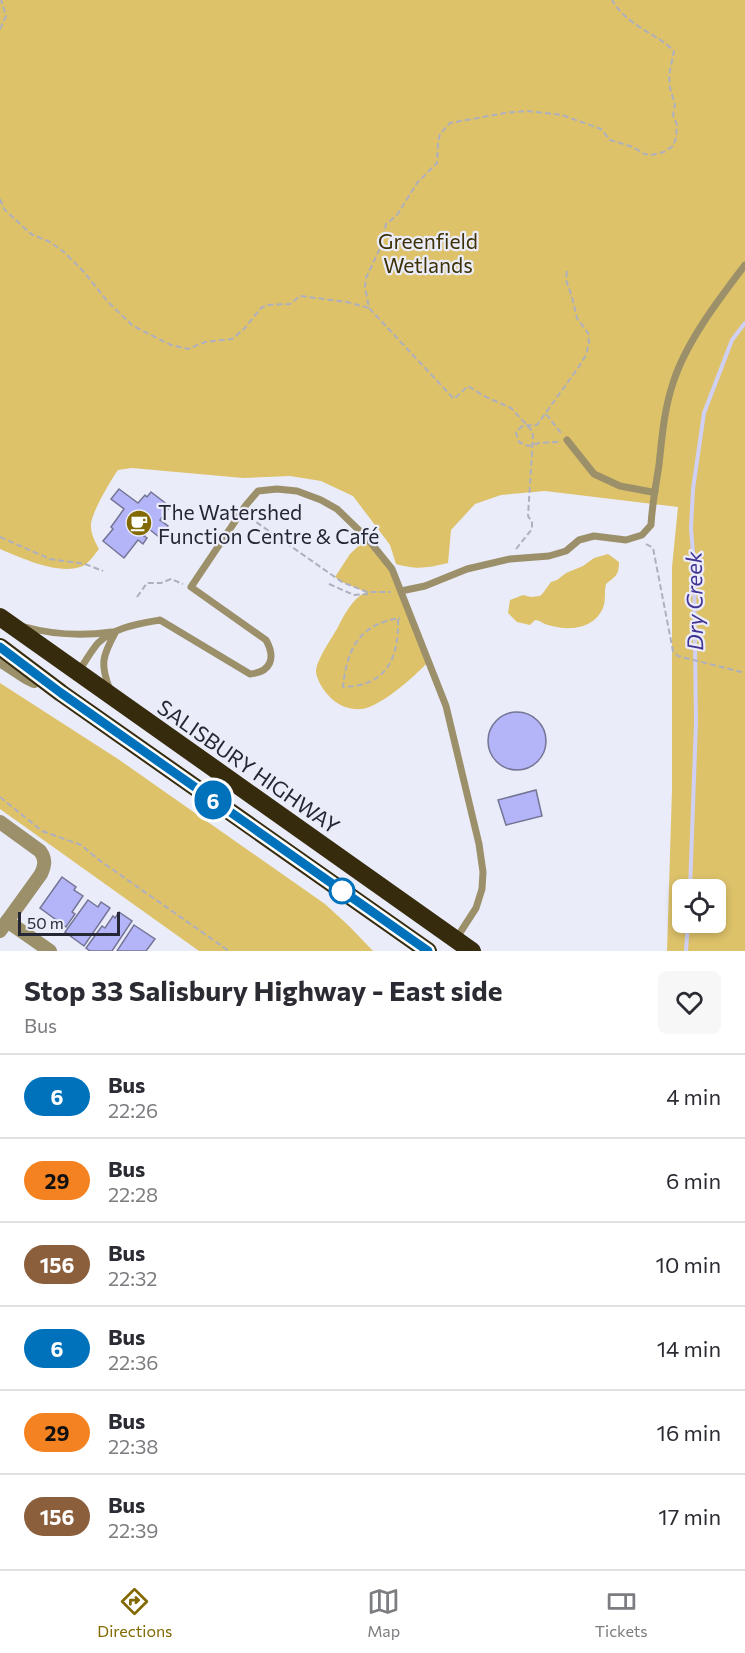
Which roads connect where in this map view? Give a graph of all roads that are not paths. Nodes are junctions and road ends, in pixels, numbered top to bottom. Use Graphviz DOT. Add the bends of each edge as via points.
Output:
graph roads {
  1 [pos="745,264"];
  2 [pos="567,440"];
  3 [pos="655,490"];
  4 [pos="401,591"];
  5 [pos="3,619"];
  6 [pos="116,631"];
  7 [pos="0,647"];
  8 [pos="0,660"];
  9 [pos="78,673"];
  10 [pos="61,693"];
  11 [pos="114,698"];
  12 [pos="0,822"];
  13 [pos="4,926"];
  14 [pos="399,930"];
  15 [pos="451,942"];
  16 [pos="50,951"];
  17 [pos="406,951"];
  18 [pos="428,951"];
  19 [pos="434,951"];
  20 [pos="472,951"];
  1 -- 3 [label="lane" via="697,334 673,381 664,415"];
  2 -- 3 [label="lane" via="594,474 620,486"];
  3 -- 4 [label="lane" via="651,525 642,535 626,540 594,536 549,556 510,559 467,569"];
  4 -- 6 [label="lane" via="392,569 338,509 297,491 258,491 191,587 266,640 272,659 267,667 250,674 160,620"];
  4 -- 15 [label="lane" via="446,706 483,872 476,908"];
  5 -- 6 [label="lane" via="58,634"];
  5 -- 9 [label="highway, SALISBURY HIGHWAY"];
  6 -- 9 [label="lane" via="98,643"];
  6 -- 11 [label="lane" via="103,661"];
  7 -- 10 [label="highway"];
  8 -- 10 [label="street"];
  9 -- 10 [label="highway"];
  9 -- 11 [label="highway, SALISBURY HIGHWAY"];
  10 -- 14 [label="highway"];
  11 -- 15 [label="highway, SALISBURY HIGHWAY"];
  12 -- 13 [label="street" via="40,851 45,859 41,874"];
  13 -- 16 [label="street"];
  14 -- 17 [label="highway"];
  14 -- 18 [label="highway"];
  15 -- 19 [label="highway"];
  15 -- 20 [label="highway, SALISBURY HIGHWAY"];
}
